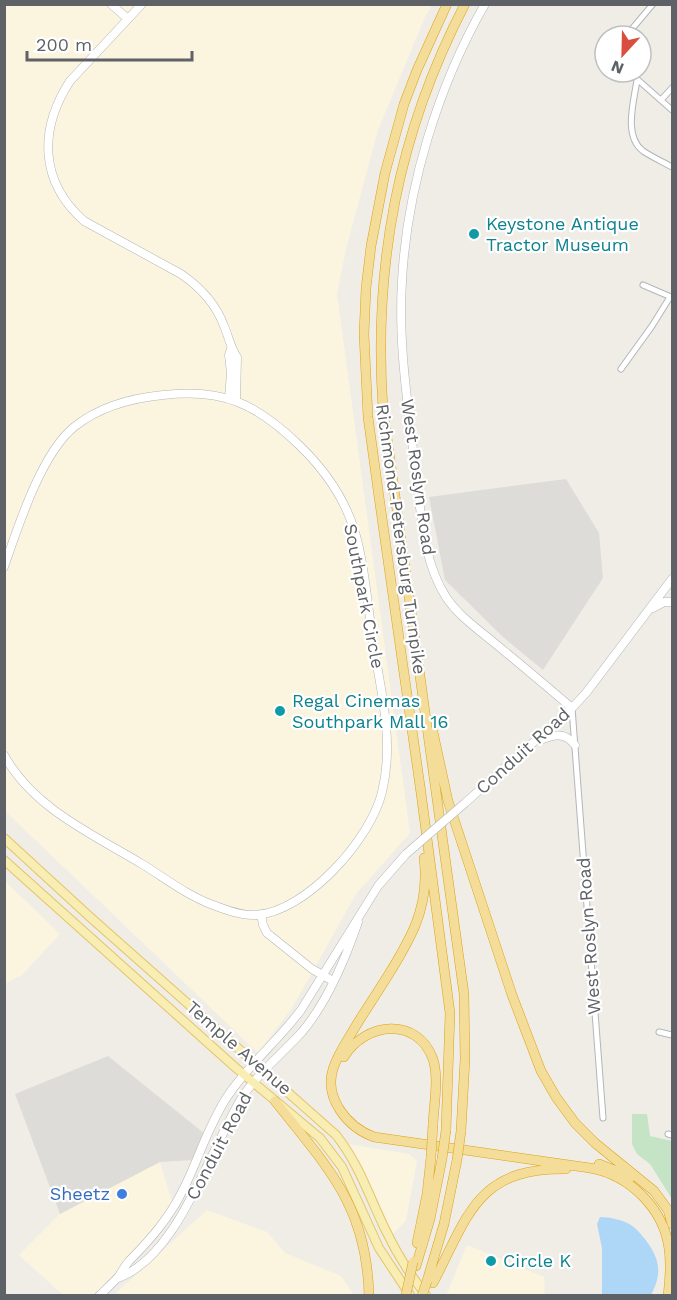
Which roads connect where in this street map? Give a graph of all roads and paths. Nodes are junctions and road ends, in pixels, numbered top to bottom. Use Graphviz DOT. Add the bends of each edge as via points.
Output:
graph roads {
  1 [pos="111,4"];
  2 [pos="142,4"];
  3 [pos="447,4"];
  4 [pos="465,4"];
  5 [pos="485,4"];
  6 [pos="653,4"];
  7 [pos="128,19"];
  8 [pos="636,24"];
  9 [pos="637,84"];
  10 [pos="643,84"];
  11 [pos="672,88"];
  12 [pos="661,100"];
  13 [pos="672,111"];
  14 [pos="672,166"];
  15 [pos="643,285"];
  16 [pos="671,298"];
  17 [pos="231,349"];
  18 [pos="621,369"];
  19 [pos="231,374"];
  20 [pos="206,394"];
  21 [pos="232,399"];
  22 [pos="4,567"];
  23 [pos="672,579"];
  24 [pos="664,590"];
  25 [pos="672,596"];
  26 [pos="672,602"];
  27 [pos="649,610"];
  28 [pos="419,669"];
  29 [pos="572,708"];
  30 [pos="536,741"];
  31 [pos="575,745"];
  32 [pos="4,755"];
  33 [pos="421,793"];
  34 [pos="4,838"];
  35 [pos="4,860"];
  36 [pos="362,912"];
  37 [pos="261,914"];
  38 [pos="323,975"];
  39 [pos="333,981"];
  40 [pos="659,1032"];
  41 [pos="672,1035"];
  42 [pos="254,1062"];
  43 [pos="264,1071"];
  44 [pos="244,1075"];
  45 [pos="253,1083"];
  46 [pos="275,1101"];
  47 [pos="603,1118"];
  48 [pos="622,1180"];
  49 [pos="672,1225"];
  50 [pos="414,1264"];
  51 [pos="118,1278"];
  52 [pos="430,1282"];
  53 [pos="407,1295"];
  54 [pos="99,1296"];
  55 [pos="369,1296"];
  56 [pos="425,1296"];
  57 [pos="668,1296"];
  1 -- 7 [label="main road"];
  2 -- 7 [label="main road"];
  3 -- 33 [label="highway, Richmond-Petersburg Turnpike" via="404,104 385,173 371,246 364,334 370,429"];
  4 -- 28 [label="highway, Richmond-Petersburg Turnpike" via="430,77 410,138 390,222 381,294 383,410"];
  5 -- 29 [label="main road, West Roslyn Road" via="457,58 432,124 411,207 402,281 403,368 431,571 447,599 471,624"];
  6 -- 8 [label="street"];
  7 -- 17 [label="main road" via="70,81 58,101 48,136 50,163 62,193 84,221 181,274 202,291 218,312"];
  9 -- 14 [label="street" via="634,137 644,152"];
  10 -- 12 [label="street"];
  11 -- 12 [label="street"];
  12 -- 13 [label="street"];
  15 -- 16 [label="street"];
  16 -- 18 [label="street"];
  17 -- 19 [label="main road"];
  17 -- 21 [label="main road" via="237,357"];
  19 -- 20 [label="main road" via="223,388"];
  19 -- 21 [label="main road"];
  20 -- 21 [label="main road, Southpark Circle"];
  20 -- 22 [label="main road, Southpark Circle" via="167,394 130,400 76,425 58,443 33,492"];
  21 -- 37 [label="main road, Southpark Circle" via="278,424 320,466 343,501 360,554 388,739 381,796 353,848 299,899"];
  23 -- 24 [label="main road, Conduit Road"];
  24 -- 25 [label="main road"];
  24 -- 27 [label="main road, Conduit Road"];
  26 -- 27 [label="main road"];
  27 -- 29 [label="main road, Conduit Road"];
  28 -- 49 [label="highway" via="448,801 541,1071 569,1116 595,1143 654,1191 668,1210"];
  28 -- 52 [label="highway, Richmond-Petersburg Turnpike, bridge" via="464,994 465,1059 458,1161"];
  29 -- 30 [label="main road, Conduit Road"];
  29 -- 31 [label="street, West Roslyn Road"];
  30 -- 31 [label="main road" via="561,735"];
  30 -- 36 [label="main road, Conduit Road, bridge" via="406,854"];
  31 -- 47 [label="street, West Roslyn Road"];
  32 -- 37 [label="main road, Southpark Circle" via="28,788 52,809 195,897 233,912"];
  33 -- 48 [label="highway" via="419,820 426,882 422,903 403,950 336,1063 332,1086 339,1108 352,1124 374,1137 590,1168"];
  33 -- 50 [label="highway, Richmond-Petersburg Turnpike, bridge" via="450,1013 442,1159 430,1219"];
  34 -- 42 [label="main road, Temple Avenue"];
  35 -- 44 [label="main road, Temple Avenue"];
  36 -- 38 [label="main road, Conduit Road"];
  36 -- 39 [label="main road, Conduit Road"];
  37 -- 38 [label="main road" via="267,933"];
  38 -- 39 [label="main road"];
  38 -- 42 [label="main road, Conduit Road" via="295,1018"];
  39 -- 43 [label="main road, Conduit Road" via="312,1018"];
  40 -- 41 [label="street"];
  42 -- 43 [label="main road, Temple Avenue"];
  42 -- 44 [label="main road, Conduit Road"];
  43 -- 45 [label="main road, Conduit Road"];
  43 -- 56 [label="main road, Temple Avenue" via="328,1126 346,1147 395,1248"];
  44 -- 45 [label="main road, Temple Avenue"];
  44 -- 51 [label="main road, Conduit Road" via="216,1116 174,1206"];
  45 -- 46 [label="main road, Temple Avenue"];
  45 -- 51 [label="main road, Conduit Road" via="225,1126 174,1225 133,1272"];
  46 -- 53 [label="main road, Temple Avenue" via="314,1131 337,1158 379,1248"];
  46 -- 55 [label="highway" via="334,1175 352,1210 364,1252"];
  48 -- 52 [label="highway" via="590,1171 562,1169 530,1171 506,1179 485,1193 473,1208"];
  48 -- 57 [label="highway" via="650,1204 665,1230 670,1259"];
  49 -- 50 [label="highway, bridge" via="643,1186 607,1166 377,1132 364,1127 345,1109 338,1089 339,1069 354,1043 372,1031 390,1028 406,1031 423,1044 435,1066 433,1124 431,1157"];
  50 -- 53 [label="highway, Richmond-Petersburg Turnpike, bridge"];
  51 -- 54 [label="main road, Conduit Road"];
  52 -- 56 [label="highway, Richmond-Petersburg Turnpike, bridge"];
}
